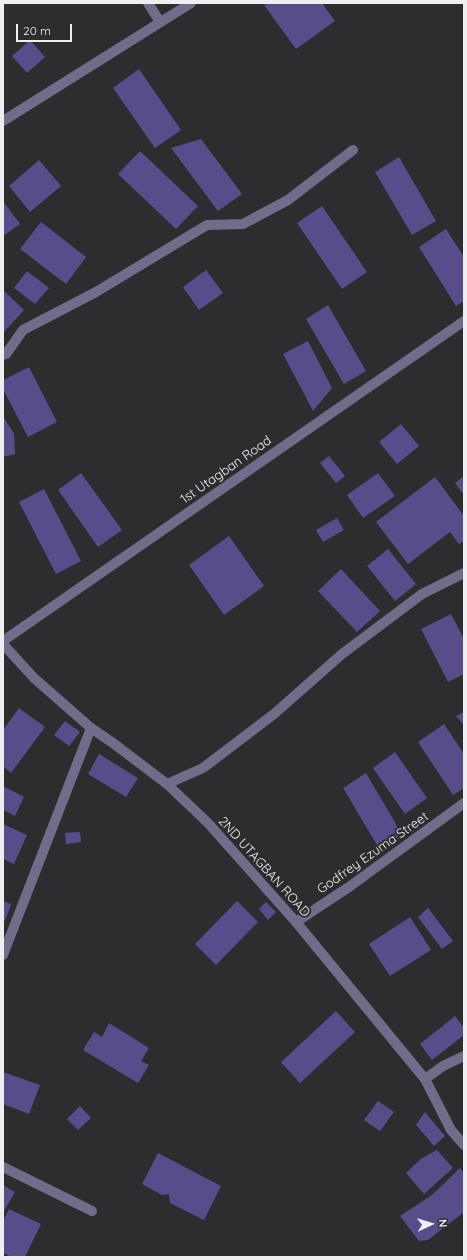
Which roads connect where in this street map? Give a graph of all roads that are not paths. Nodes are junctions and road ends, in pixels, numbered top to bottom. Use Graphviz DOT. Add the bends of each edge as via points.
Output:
graph roads {
  1 [pos="148,3"];
  2 [pos="191,3"];
  3 [pos="160,22"];
  4 [pos="3,122"];
  5 [pos="353,150"];
  6 [pos="464,321"];
  7 [pos="3,355"];
  8 [pos="464,573"];
  9 [pos="3,642"];
  10 [pos="91,728"];
  11 [pos="167,784"];
  12 [pos="464,803"];
  13 [pos="296,922"];
  14 [pos="3,955"];
  15 [pos="464,1056"];
  16 [pos="425,1079"];
  17 [pos="464,1145"];
  18 [pos="3,1167"];
  19 [pos="92,1211"];
  1 -- 3 [label="street"];
  2 -- 3 [label="street"];
  3 -- 4 [label="street"];
  5 -- 7 [label="street" via="288,200 243,224 207,225 96,292 24,330"];
  6 -- 9 [label="street, 1st Utagban Road"];
  8 -- 11 [label="street" via="422,594 342,654 274,714 203,768"];
  9 -- 10 [label="street, 2ND UTAGBAN ROAD" via="34,678"];
  10 -- 11 [label="street, 2ND UTAGBAN ROAD"];
  10 -- 14 [label="street"];
  11 -- 13 [label="street, 2ND UTAGBAN ROAD" via="208,823"];
  12 -- 13 [label="street, Godfrey Ezuma Street" via="386,862"];
  13 -- 16 [label="street, 2ND UTAGBAN ROAD"];
  15 -- 16 [label="street" via="443,1066"];
  16 -- 17 [label="street, 2ND UTAGBAN ROAD" via="451,1130"];
  18 -- 19 [label="street"];
}
